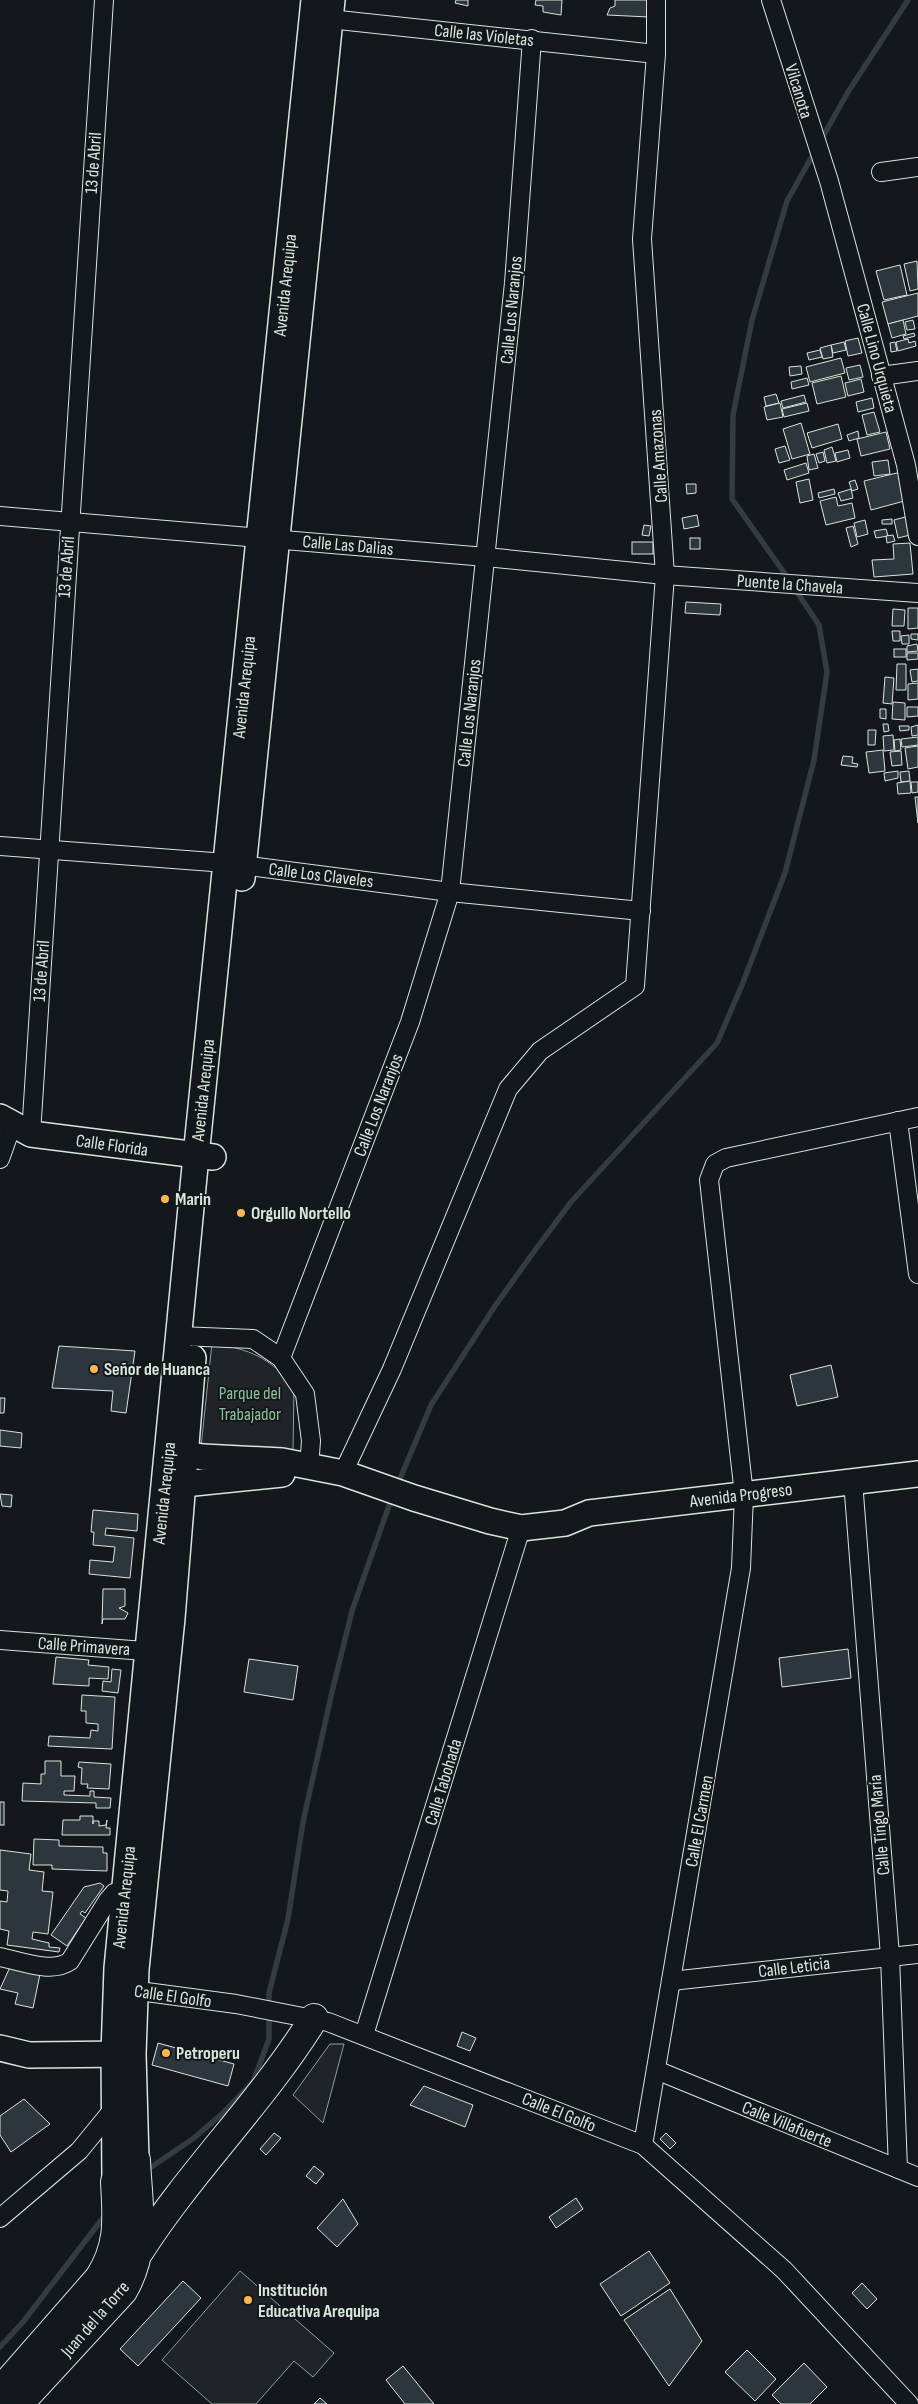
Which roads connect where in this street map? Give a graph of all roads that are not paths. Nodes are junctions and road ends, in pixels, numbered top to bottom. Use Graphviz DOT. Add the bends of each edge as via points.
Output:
graph roads {
  1 [pos="104,0"];
  2 [pos="656,0"];
  3 [pos="771,0"];
  4 [pos="322,9"];
  5 [pos="532,39"];
  6 [pos="656,54"];
  7 [pos="918,166"];
  8 [pos="881,172"];
  9 [pos="828,177"];
  10 [pos="918,371"];
  11 [pos="881,376"];
  12 [pos="0,516"];
  13 [pos="69,522"];
  14 [pos="918,536"];
  15 [pos="268,538"];
  16 [pos="486,557"];
  17 [pos="665,575"];
  18 [pos="695,576"];
  19 [pos="918,593"];
  20 [pos="0,846"];
  21 [pos="49,850"];
  22 [pos="235,864"];
  23 [pos="450,892"];
  24 [pos="641,911"];
  25 [pos="918,1117"];
  26 [pos="898,1121"];
  27 [pos="15,1125"];
  28 [pos="205,1156"];
  29 [pos="0,1159"];
  30 [pos="918,1274"];
  31 [pos="187,1336"];
  32 [pos="281,1358"];
  33 [pos="178,1453"];
  34 [pos="308,1467"];
  35 [pos="347,1474"];
  36 [pos="918,1474"];
  37 [pos="174,1483"];
  38 [pos="918,1484"];
  39 [pos="852,1487"];
  40 [pos="744,1504"];
  41 [pos="521,1528"];
  42 [pos="0,1640"];
  43 [pos="159,1652"];
  44 [pos="125,1890"];
  45 [pos="918,1954"];
  46 [pos="890,1956"];
  47 [pos="0,1957"];
  48 [pos="671,1982"];
  49 [pos="126,1989"];
  50 [pos="314,2018"];
  51 [pos="364,2036"];
  52 [pos="0,2048"];
  53 [pos="124,2053"];
  54 [pos="656,2070"];
  55 [pos="115,2107"];
  56 [pos="643,2145"];
  57 [pos="136,2160"];
  58 [pos="898,2169"];
  59 [pos="918,2176"];
  60 [pos="115,2182"];
  61 [pos="0,2218"];
  62 [pos="139,2252"];
  63 [pos="0,2391"];
  64 [pos="19,2404"];
  65 [pos="910,2404"];
  1 -- 13 [label="street, 13 de Abril"];
  2 -- 6 [label="street, Calle Amazonas"];
  3 -- 9 [label="street, Vilcanota"];
  4 -- 5 [label="street, Calle las Violetas"];
  4 -- 15 [label="main road, Avenida Arequipa"];
  5 -- 6 [label="street, Calle las Violetas"];
  5 -- 16 [label="street, Calle Los Naranjos" via="514,283"];
  6 -- 17 [label="street, Calle Amazonas" via="642,239"];
  7 -- 8 [label="street"];
  9 -- 11 [label="street, Calle Lino Urquieta"];
  10 -- 11 [label="street"];
  11 -- 14 [label="street, Calle Lino Urquieta" via="906,464"];
  12 -- 13 [label="street, Calle Las Dalias"];
  13 -- 15 [label="street, Calle Las Dalias"];
  13 -- 21 [label="street, 13 de Abril"];
  15 -- 16 [label="street, Calle Las Dalias"];
  15 -- 22 [label="main road, Avenida Arequipa"];
  16 -- 17 [label="street, Calle Las Dalias"];
  16 -- 23 [label="street, Calle Los Naranjos"];
  17 -- 18 [label="street, Calle Las Dalias"];
  17 -- 24 [label="street, Calle Amazonas"];
  18 -- 19 [label="street, Puente la Chavela"];
  20 -- 21 [label="street, Calle Los Claveles"];
  21 -- 22 [label="street, Calle Los Claveles"];
  21 -- 27 [label="street, 13 de Abril"];
  22 -- 23 [label="street, Calle Los Claveles"];
  22 -- 28 [label="main road, Avenida Arequipa"];
  23 -- 24 [label="street, Calle Los Claveles"];
  23 -- 32 [label="street, Calle Los Naranjos" via="410,1022"];
  24 -- 35 [label="street, Calle Amazonas" via="635,986 540,1051 508,1088"];
  25 -- 26 [label="street"];
  26 -- 30 [label="street"];
  26 -- 40 [label="street, Calle El Carmen" via="726,1158 715,1164 709,1180"];
  27 -- 28 [label="main road, Calle Florida"];
  27 -- 29 [label="street, 13 de Abril"];
  28 -- 31 [label="main road, Avenida Arequipa"];
  31 -- 32 [label="street" via="253,1338"];
  31 -- 33 [label="main road, Avenida Arequipa"];
  32 -- 34 [label="street" via="305,1394 311,1441"];
  33 -- 34 [label="main road, Avenida Progreso" via="282,1461"];
  33 -- 37 [label="main road, Avenida Arequipa"];
  34 -- 35 [label="main road, Avenida Progreso"];
  34 -- 37 [label="main road, Avenida Progreso" via="286,1473"];
  35 -- 41 [label="main road, Avenida Progreso" via="414,1498"];
  36 -- 39 [label="main road, Avenida Progreso"];
  37 -- 43 [label="main road, Avenida Arequipa"];
  38 -- 39 [label="main road, Avenida Progreso"];
  39 -- 40 [label="main road, Avenida Progreso"];
  39 -- 46 [label="street, Calle Tingo María"];
  40 -- 41 [label="main road, Avenida Progreso" via="588,1528 565,1523"];
  40 -- 48 [label="street, Calle El Carmen" via="742,1568"];
  41 -- 51 [label="street, Calle Tabohada"];
  42 -- 43 [label="street, Calle Primavera"];
  43 -- 44 [label="main road, Avenida Arequipa"];
  43 -- 49 [label="main road, Avenida Arequipa"];
  44 -- 47 [label="street" via="114,1893 108,1900 70,1961 62,1967"];
  44 -- 49 [label="main road, Avenida Arequipa"];
  45 -- 46 [label="street, Calle Leticia"];
  46 -- 48 [label="street, Calle Leticia"];
  46 -- 58 [label="street, Calle Tingo María"];
  48 -- 54 [label="street, Calle El Carmen"];
  49 -- 50 [label="street, Calle El Golfo"];
  49 -- 53 [label="main road, Avenida Arequipa"];
  50 -- 51 [label="street, Calle El Golfo"];
  50 -- 62 [label="main road" via="283,2066 204,2163"];
  51 -- 56 [label="street, Calle El Golfo"];
  52 -- 53 [label="main road" via="29,2055"];
  53 -- 55 [label="main road, Avenida Arequipa"];
  53 -- 57 [label="main road, Avenida Arequipa"];
  54 -- 56 [label="street, Calle El Carmen"];
  54 -- 58 [label="street, Calle Villafuerte"];
  55 -- 60 [label="main road, Avenida Arequipa"];
  55 -- 61 [label="street" via="79,2151"];
  56 -- 65 [label="street, Calle El Golfo" via="784,2270"];
  57 -- 62 [label="main road, Juan del la Torre"];
  58 -- 59 [label="street, Calle Villafuerte"];
  60 -- 63 [label="main road, Juan del la Torre" via="117,2219 109,2262 100,2278"];
  62 -- 64 [label="main road, Juan del la Torre" via="134,2273 123,2291"];
}
